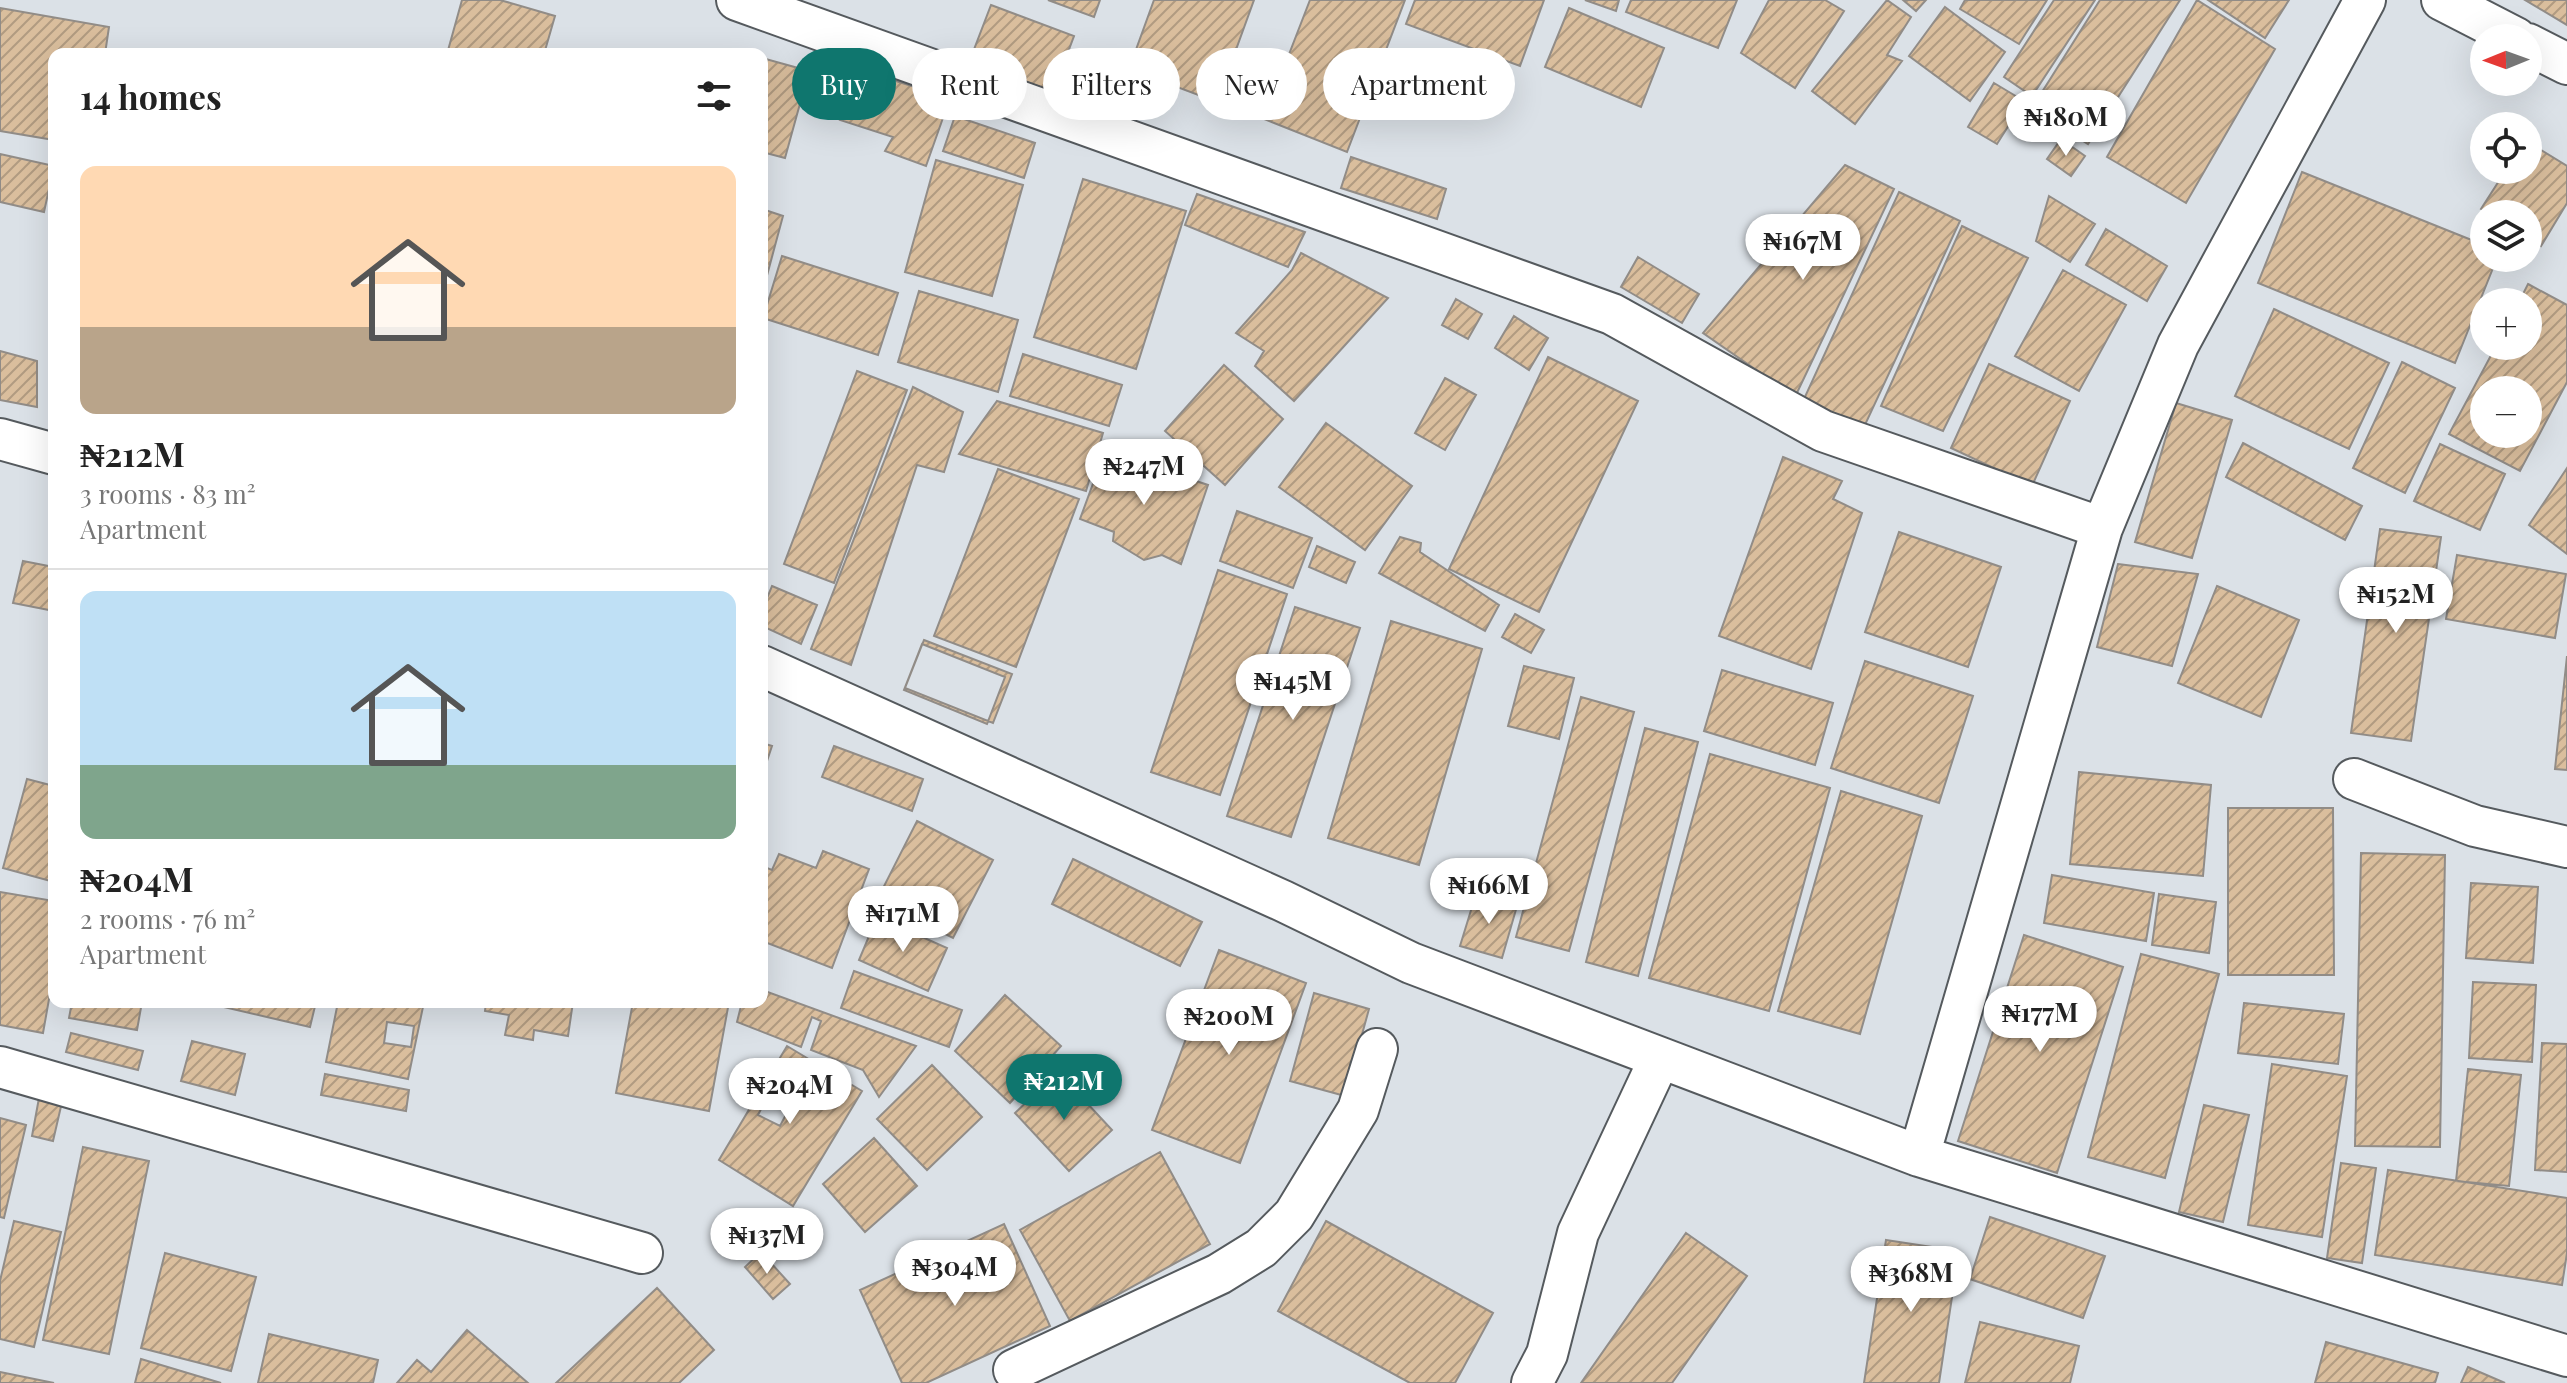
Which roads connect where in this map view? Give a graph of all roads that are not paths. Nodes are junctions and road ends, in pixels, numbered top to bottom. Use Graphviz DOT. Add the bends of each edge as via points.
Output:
graph roads {
  1 [pos="737,0"];
  2 [pos="2365,0"];
  3 [pos="2442,0"];
  4 [pos="2489,24"];
  5 [pos="2542,51"];
  6 [pos="2567,64"];
  7 [pos="0,439"];
  8 [pos="48,452"];
  9 [pos="2102,528"];
  10 [pos="768,669"];
  11 [pos="2354,779"];
  12 [pos="2567,847"];
  13 [pos="1377,1049"];
  14 [pos="1660,1058"];
  15 [pos="0,1067"];
  16 [pos="1919,1156"];
  17 [pos="642,1253"];
  18 [pos="2567,1356"];
  19 [pos="1014,1379"];
  20 [pos="1532,1383"];
  1 -- 9 [label="street" via="1612,314 1823,431"];
  2 -- 9 [label="street" via="2178,345"];
  3 -- 4 [label="street"];
  5 -- 6 [label="street"];
  7 -- 8 [label="street"];
  9 -- 16 [label="street"];
  10 -- 14 [label="street" via="1411,963"];
  11 -- 12 [label="street" via="2475,826"];
  13 -- 19 [label="street" via="1358,1110 1294,1215 1261,1248"];
  14 -- 16 [label="street"];
  14 -- 20 [label="street" via="1578,1233 1547,1354"];
  15 -- 17 [label="street"];
  16 -- 18 [label="street"];
}
